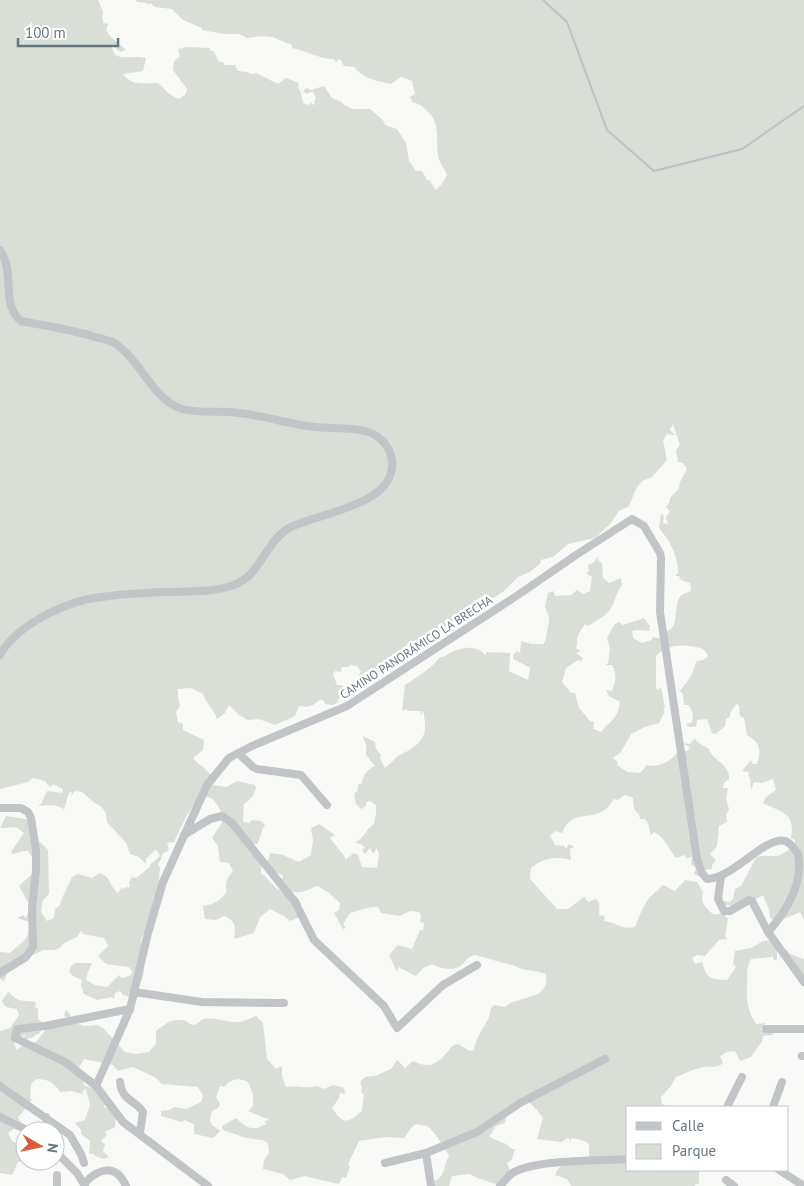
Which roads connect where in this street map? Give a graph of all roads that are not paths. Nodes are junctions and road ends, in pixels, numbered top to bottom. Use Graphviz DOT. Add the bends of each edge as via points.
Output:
graph roads {
  1 [pos="0,250"];
  2 [pos="0,655"];
  3 [pos="238,753"];
  4 [pos="326,805"];
  5 [pos="0,808"];
  6 [pos="184,834"];
  7 [pos="721,876"];
  8 [pos="768,932"];
  9 [pos="477,965"];
  10 [pos="0,973"];
  11 [pos="804,982"];
  12 [pos="134,992"];
  13 [pos="284,1003"];
  14 [pos="130,1009"];
  15 [pos="766,1029"];
  16 [pos="804,1029"];
  17 [pos="605,1058"];
  18 [pos="742,1077"];
  19 [pos="120,1082"];
  20 [pos="782,1082"];
  21 [pos="0,1086"];
  22 [pos="96,1086"];
  23 [pos="728,1106"];
  24 [pos="773,1106"];
  25 [pos="0,1117"];
  26 [pos="46,1117"];
  27 [pos="47,1121"];
  28 [pos="15,1124"];
  29 [pos="140,1133"];
  30 [pos="426,1153"];
  31 [pos="626,1159"];
  32 [pos="65,1161"];
  33 [pos="84,1163"];
  34 [pos="385,1163"];
  35 [pos="781,1171"];
  36 [pos="57,1175"];
  37 [pos="726,1180"];
  38 [pos="84,1185"];
  39 [pos="204,1185"];
  40 [pos="57,1186"];
  41 [pos="126,1186"];
  42 [pos="431,1186"];
  43 [pos="500,1186"];
  44 [pos="734,1186"];
  45 [pos="804,1186"];
  1 -- 2 [label="street" via="6,260 7,307 21,321 72,330 114,343 174,406 189,410 239,412 313,427 365,431 385,443 390,451 392,468 380,491 279,536 243,581 203,590 127,594 73,604 21,630"];
  3 -- 4 [label="street" via="257,770 301,775"];
  3 -- 6 [label="street, CAMINO PANORÁMICO LA BRECHA" via="229,758 207,785"];
  3 -- 7 [label="street, CAMINO PANORÁMICO LA BRECHA" via="347,706 632,520 644,526 660,553 660,612 697,859 707,879"];
  5 -- 10 [label="street" via="21,808 28,812 36,850 33,947 26,957"];
  6 -- 9 [label="street" via="222,816 232,823 295,902 314,940 384,1006 397,1028 442,985"];
  6 -- 12 [label="street, CAMINO PANORÁMICO LA BRECHA" via="163,882"];
  7 -- 8 [label="street" via="718,899 724,911 752,901"];
  7 -- 8 [label="street" via="778,841 790,844 797,852 802,865 798,889 790,908"];
  8 -- 11 [label="street"];
  12 -- 13 [label="street" via="202,1002"];
  12 -- 14 [label="street, CAMINO PANORÁMICO LA BRECHA"];
  14 -- 22 [label="street, CAMINO PANORÁMICO LA BRECHA"];
  14 -- 22 [label="street" via="16,1031 16,1038 65,1062"];
  15 -- 16 [label="street"];
  17 -- 30 [label="street" via="520,1102 477,1132"];
  18 -- 23 [label="street"];
  19 -- 29 [label="street" via="127,1100 143,1112"];
  20 -- 24 [label="street"];
  21 -- 26 [label="street"];
  22 -- 29 [label="street" via="123,1122"];
  25 -- 28 [label="street"];
  26 -- 27 [label="street"];
  26 -- 33 [label="street" via="70,1135"];
  29 -- 39 [label="street"];
  30 -- 34 [label="street"];
  30 -- 42 [label="street"];
  31 -- 43 [label="street" via="528,1167 512,1174"];
  32 -- 38 [label="street"];
  35 -- 45 [label="street"];
  36 -- 40 [label="street"];
  37 -- 44 [label="street"];
  38 -- 41 [label="street" via="91,1176 112,1170 118,1173"];
}
